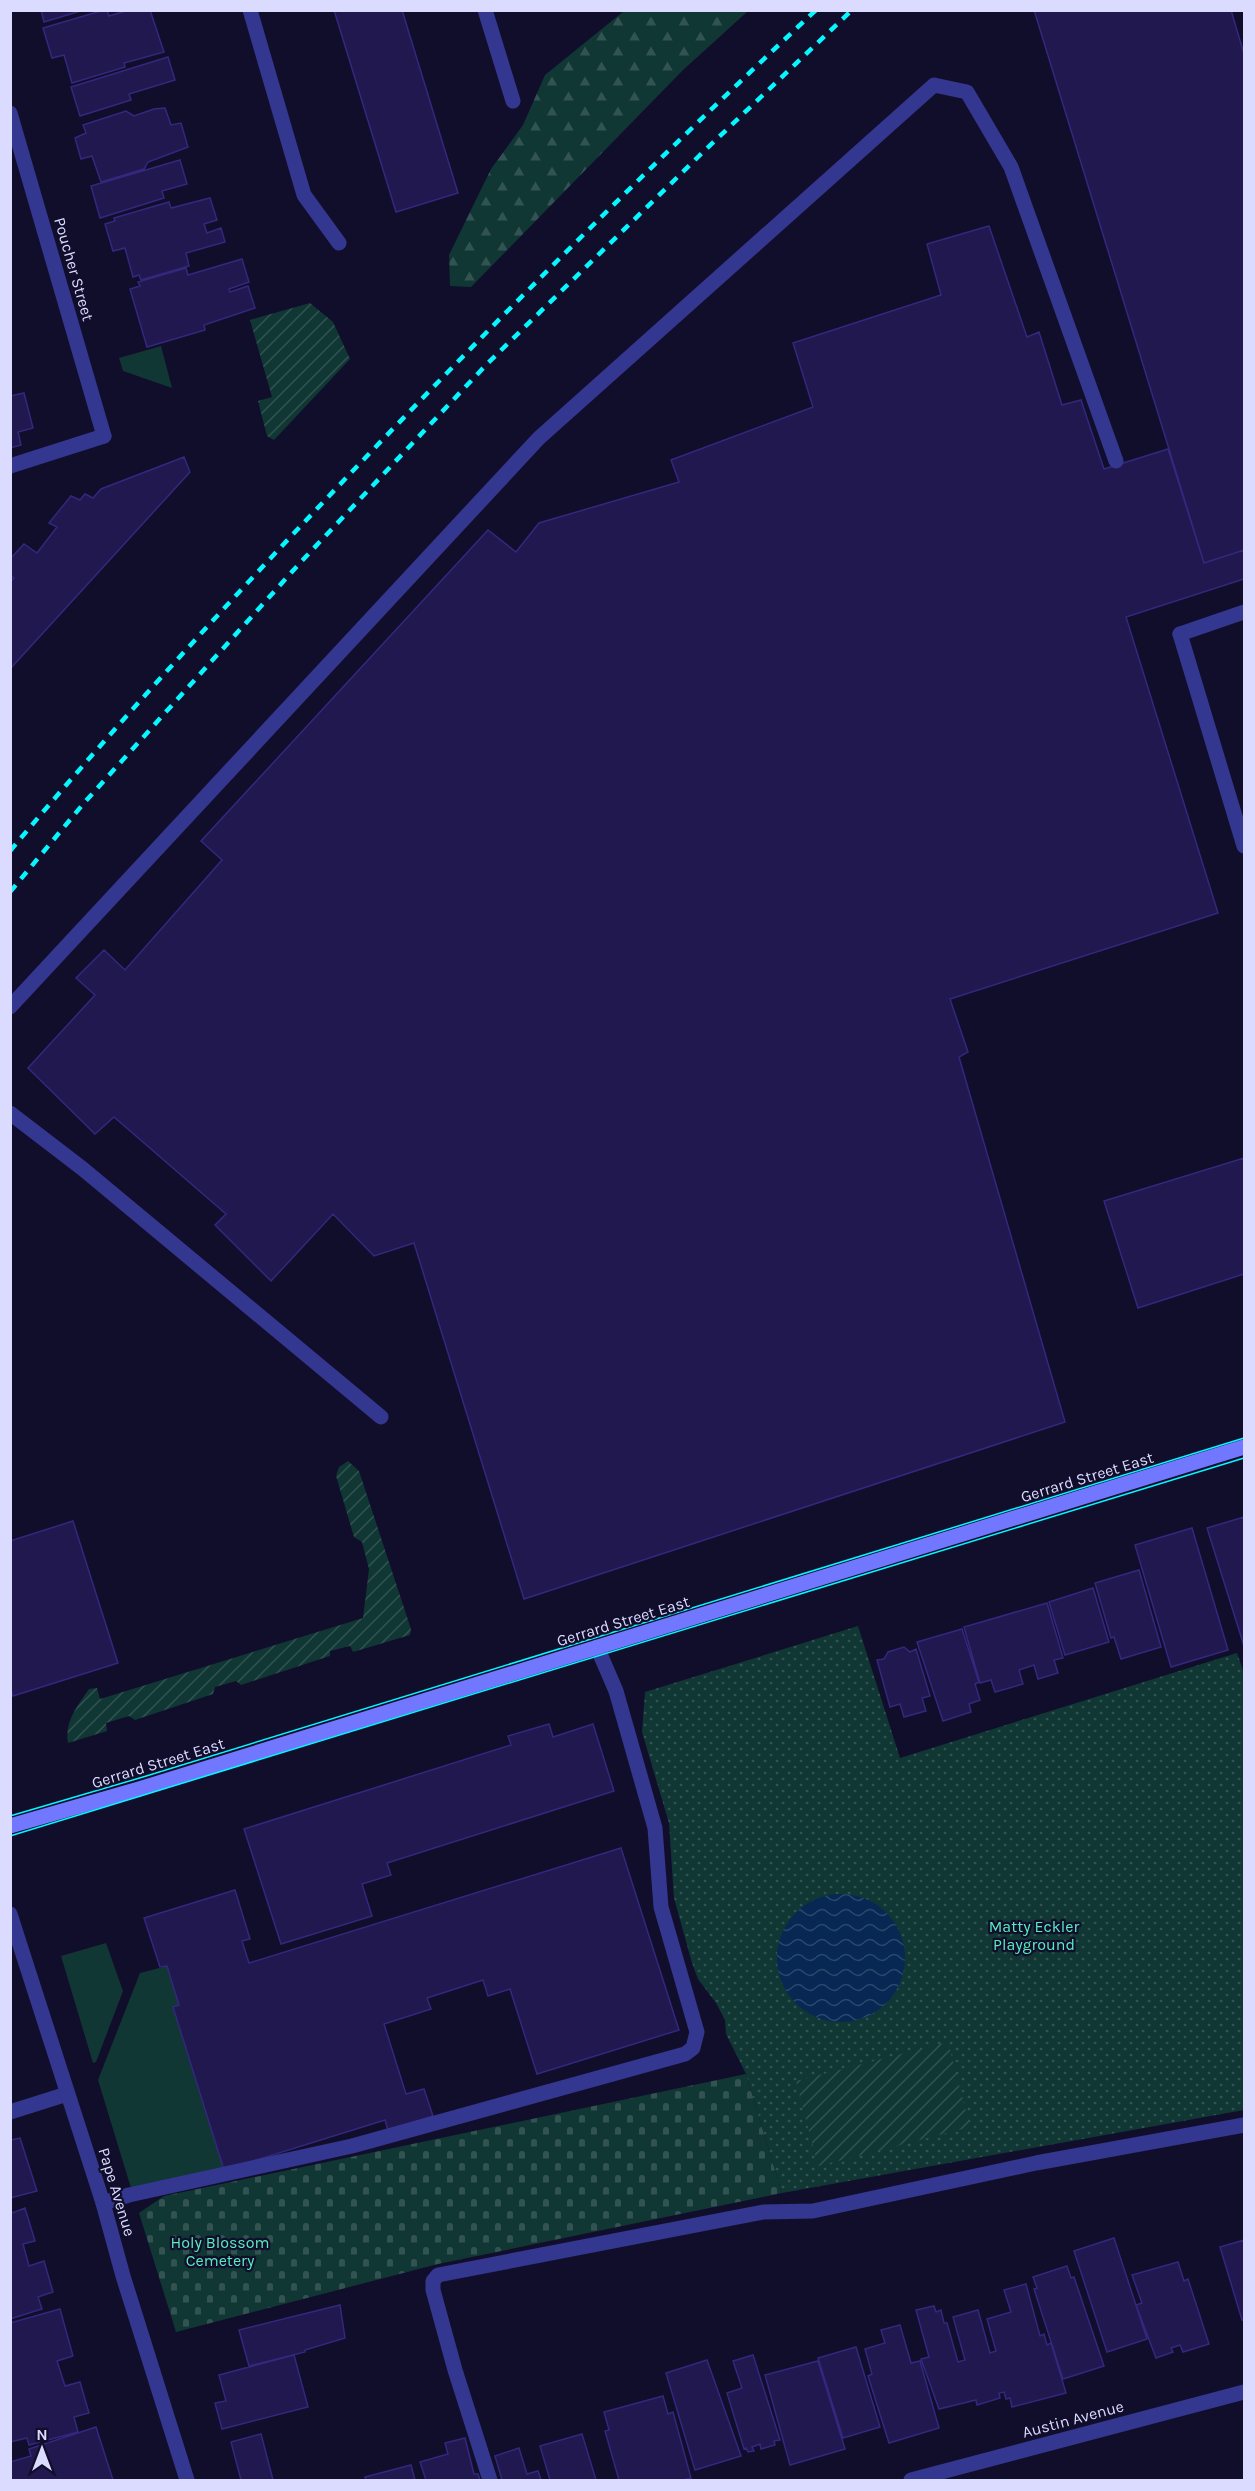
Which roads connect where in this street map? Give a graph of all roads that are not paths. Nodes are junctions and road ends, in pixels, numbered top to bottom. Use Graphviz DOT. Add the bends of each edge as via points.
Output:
graph roads {
  1 [pos="250,10"];
  2 [pos="485,10"];
  3 [pos="513,101"];
  4 [pos="10,113"];
  5 [pos="339,243"];
  6 [pos="1116,461"];
  7 [pos="10,466"];
  8 [pos="1245,612"];
  9 [pos="1245,846"];
  10 [pos="10,1007"];
  11 [pos="10,1113"];
  12 [pos="381,1418"];
  13 [pos="1245,1447"];
  14 [pos="597,1647"];
  15 [pos="10,1826"];
  16 [pos="10,1914"];
  17 [pos="67,2094"];
  18 [pos="10,2112"];
  19 [pos="1245,2125"];
  20 [pos="103,2203"];
  21 [pos="1245,2392"];
  22 [pos="187,2481"];
  23 [pos="490,2481"];
  24 [pos="911,2481"];
  1 -- 5 [label="street" via="304,195"];
  2 -- 3 [label="street"];
  4 -- 7 [label="street, Poucher Street" via="104,436"];
  6 -- 10 [label="street" via="1011,166 967,92 934,85 539,438"];
  8 -- 9 [label="street" via="1180,634"];
  11 -- 12 [label="street" via="83,1169"];
  13 -- 14 [label="main road, Gerrard Street East"];
  14 -- 15 [label="main road, Gerrard Street East"];
  14 -- 20 [label="street" via="616,1691 655,1828 661,1907 697,2031 693,2048 685,2054 352,2146"];
  16 -- 17 [label="street, Pape Avenue"];
  17 -- 18 [label="street"];
  17 -- 20 [label="street, Pape Avenue"];
  19 -- 23 [label="street" via="1036,2163 813,2211 763,2212 438,2275 433,2290"];
  20 -- 22 [label="street, Pape Avenue"];
  21 -- 24 [label="street, Austin Avenue"];
}
